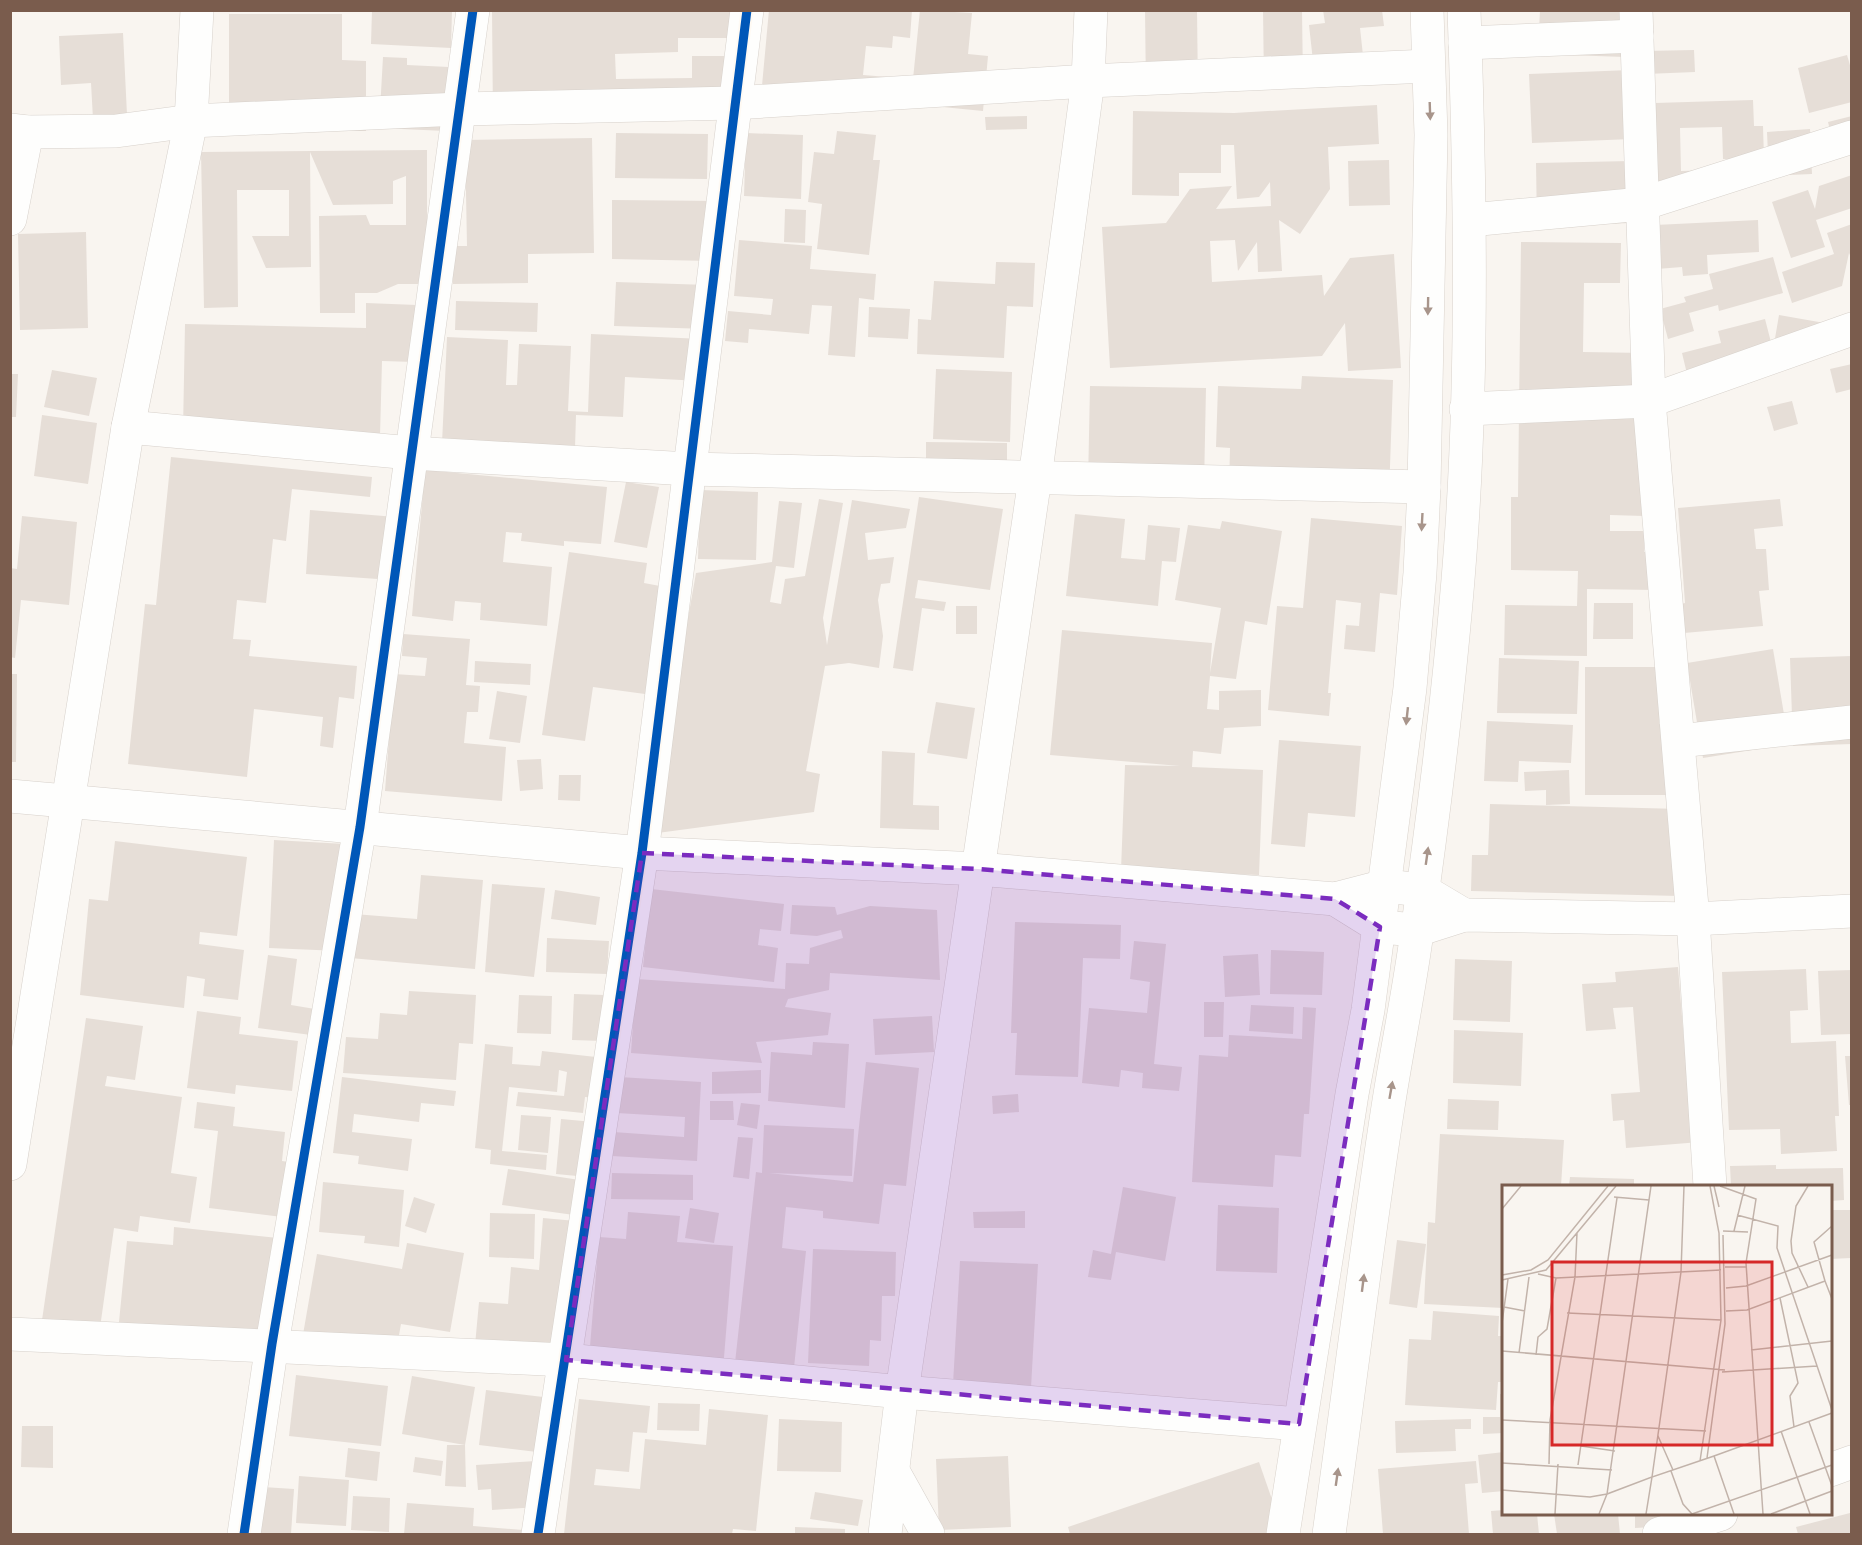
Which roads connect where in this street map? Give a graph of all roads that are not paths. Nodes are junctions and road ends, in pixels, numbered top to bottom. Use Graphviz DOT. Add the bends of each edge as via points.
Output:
graph roads {
  1 [pos="197,10"];
  2 [pos="473,10"];
  3 [pos="747,10"];
  4 [pos="1091,10"];
  5 [pos="1426,10"];
  6 [pos="1464,10"];
  7 [pos="1637,23"];
  8 [pos="1465,43"];
  9 [pos="1428,66"];
  10 [pos="1088,81"];
  11 [pos="734,103"];
  12 [pos="460,110"];
  13 [pos="191,121"];
  14 [pos="19,131"];
  15 [pos="1851,137"];
  16 [pos="1642,204"];
  17 [pos="10,219"];
  18 [pos="1470,220"];
  19 [pos="1851,329"];
  20 [pos="1649,401"];
  21 [pos="1466,409"];
  22 [pos="128,427"];
  23 [pos="411,453"];
  24 [pos="690,469"];
  25 [pos="1035,478"];
  26 [pos="1424,487"];
  27 [pos="1851,722"];
  28 [pos="1679,741"];
  29 [pos="10,796"];
  30 [pos="68,801"];
  31 [pos="360,827"];
  32 [pos="642,854"];
  33 [pos="978,869"];
  34 [pos="1384,886"];
  35 [pos="1422,890"];
  36 [pos="1335,899"];
  37 [pos="1851,911"];
  38 [pos="1464,915"];
  39 [pos="1693,919"];
  40 [pos="1380,927"];
  41 [pos="1417,930"];
  42 [pos="10,1164"];
  43 [pos="1710,1185"];
  44 [pos="10,1334"];
  45 [pos="272,1344"];
  46 [pos="566,1360"];
  47 [pos="902,1392"];
  48 [pos="1299,1424"];
  49 [pos="1851,1462"];
  50 [pos="1832,1469"];
  51 [pos="894,1473"];
  52 [pos="1717,1515"];
  53 [pos="1734,1515"];
  54 [pos="244,1534"];
  55 [pos="538,1534"];
  56 [pos="885,1534"];
  57 [pos="928,1534"];
  58 [pos="1283,1534"];
  59 [pos="1329,1534"];
  60 [pos="1659,1534"];
  61 [pos="1736,1534"];
  1 -- 13 [label="street"];
  2 -- 12 [label="street"];
  3 -- 11 [label="street"];
  4 -- 10 [label="street"];
  5 -- 9 [label="street"];
  6 -- 8 [label="street"];
  7 -- 8 [label="street"];
  7 -- 16 [label="street"];
  8 -- 18 [label="street"];
  9 -- 10 [label="street"];
  9 -- 26 [label="street, one-way" via="1431,135"];
  10 -- 11 [label="street"];
  10 -- 25 [label="street"];
  11 -- 12 [label="street"];
  11 -- 24 [label="street"];
  12 -- 13 [label="street"];
  12 -- 23 [label="street"];
  13 -- 14 [label="street" via="116,130"];
  13 -- 22 [label="street"];
  14 -- 17 [label="street"];
  15 -- 16 [label="street"];
  16 -- 18 [label="street"];
  16 -- 20 [label="street"];
  18 -- 21 [label="street"];
  19 -- 20 [label="street"];
  20 -- 21 [label="street"];
  20 -- 28 [label="street"];
  35 -- 21 [label="street, one-way" via="1445,716 1462,526"];
  22 -- 23 [label="street"];
  22 -- 30 [label="street"];
  23 -- 24 [label="street"];
  23 -- 31 [label="street"];
  24 -- 25 [label="street"];
  24 -- 32 [label="street"];
  25 -- 26 [label="street"];
  25 -- 33 [label="street"];
  26 -- 34 [label="street, one-way" via="1410,688"];
  27 -- 28 [label="street"];
  28 -- 39 [label="street"];
  29 -- 30 [label="street"];
  30 -- 31 [label="street"];
  30 -- 42 [label="street"];
  31 -- 32 [label="street"];
  31 -- 45 [label="street"];
  32 -- 33 [label="street"];
  32 -- 46 [label="street"];
  33 -- 36 [label="street"];
  33 -- 47 [label="street"];
  34 -- 35 [label="street"];
  34 -- 36 [label="street"];
  34 -- 40 [label="street"];
  35 -- 38 [label="street"];
  35 -- 41 [label="street"];
  36 -- 40 [label="street"];
  37 -- 39 [label="street"];
  38 -- 39 [label="street"];
  38 -- 41 [label="street"];
  39 -- 43 [label="street"];
  40 -- 41 [label="street"];
  40 -- 48 [label="street"];
  59 -- 41 [label="street, one-way" via="1375,1196"];
  44 -- 45 [label="street"];
  45 -- 46 [label="street"];
  45 -- 54 [label="street"];
  46 -- 47 [label="street"];
  46 -- 55 [label="street"];
  47 -- 48 [label="street"];
  47 -- 51 [label="street"];
  48 -- 58 [label="street"];
  49 -- 50 [label="street"];
  51 -- 56 [label="street"];
  51 -- 57 [label="street"];
  52 -- 60 [label="street"];
  53 -- 61 [label="street"];
}
